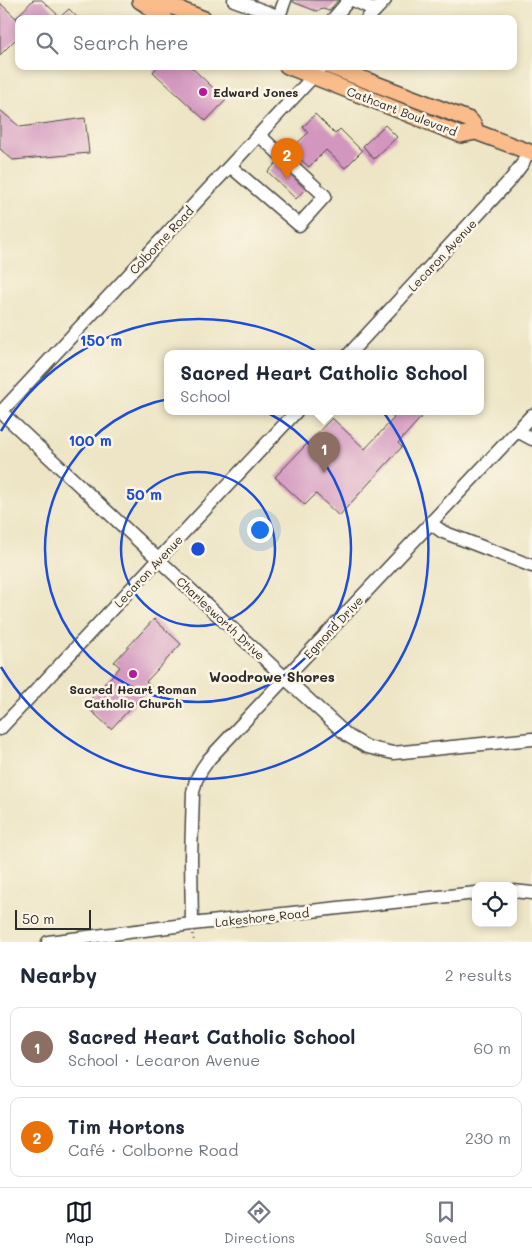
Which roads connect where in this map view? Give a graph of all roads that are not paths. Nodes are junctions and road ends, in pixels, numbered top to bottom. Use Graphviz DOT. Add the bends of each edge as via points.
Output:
graph roads {
  1 [pos="234,0"];
  2 [pos="285,0"];
  3 [pos="349,0"];
  4 [pos="353,0"];
  5 [pos="385,0"];
  6 [pos="141,2"];
  7 [pos="183,5"];
  8 [pos="166,8"];
  9 [pos="198,15"];
  10 [pos="273,15"];
  11 [pos="279,15"];
  12 [pos="336,15"];
  13 [pos="371,15"];
  14 [pos="339,70"];
  15 [pos="318,71"];
  16 [pos="476,132"];
  17 [pos="259,135"];
  18 [pos="530,152"];
  19 [pos="230,166"];
  20 [pos="354,350"];
  21 [pos="0,412"];
  22 [pos="293,415"];
  23 [pos="532,415"];
  24 [pos="517,431"];
  25 [pos="532,440"];
  26 [pos="430,523"];
  27 [pos="159,559"];
  28 [pos="532,566"];
  29 [pos="285,678"];
  30 [pos="0,729"];
  31 [pos="532,739"];
  32 [pos="517,891"];
  33 [pos="472,893"];
  34 [pos="532,893"];
  35 [pos="192,924"];
  36 [pos="48,942"];
  1 -- 10 [label="street"];
  2 -- 11 [label="street"];
  3 -- 12 [label="street"];
  4 -- 13 [label="street"];
  5 -- 13 [label="street"];
  6 -- 8 [label="main road"];
  7 -- 8 [label="main road"];
  7 -- 9 [label="main road"];
  14 -- 16 [label="main road, Cathcart Boulevard" via="470,120"];
  15 -- 16 [label="main road, Cathcart Boulevard" via="461,135"];
  15 -- 17 [label="street, Colborne Road"];
  16 -- 18 [label="main road"];
  17 -- 19 [label="street, Colborne Road"];
  17 -- 19 [label="street" via="322,194 299,225"];
  18 -- 20 [label="street, Lecaron Avenue" via="512,179"];
  19 -- 21 [label="street, Colborne Road"];
  21 -- 27 [label="street, Charlesworth Drive"];
  22 -- 27 [label="street, Lecaron Avenue"];
  23 -- 24 [label="street, Egmond Drive"];
  24 -- 25 [label="street"];
  24 -- 26 [label="street, Egmond Drive"];
  26 -- 28 [label="street" via="443,532"];
  26 -- 29 [label="street, Egmond Drive"];
  27 -- 29 [label="street, Charlesworth Drive"];
  27 -- 30 [label="street, Lecaron Avenue"];
  29 -- 31 [label="street, Charlesworth Drive" via="348,736 368,747 393,753"];
  29 -- 35 [label="street, Egmond Drive" via="209,759 196,780 191,858"];
  32 -- 34 [label="street"];
  33 -- 35 [label="street, Lakeshore Road"];
  35 -- 36 [label="street, Lakeshore Road"];
}
